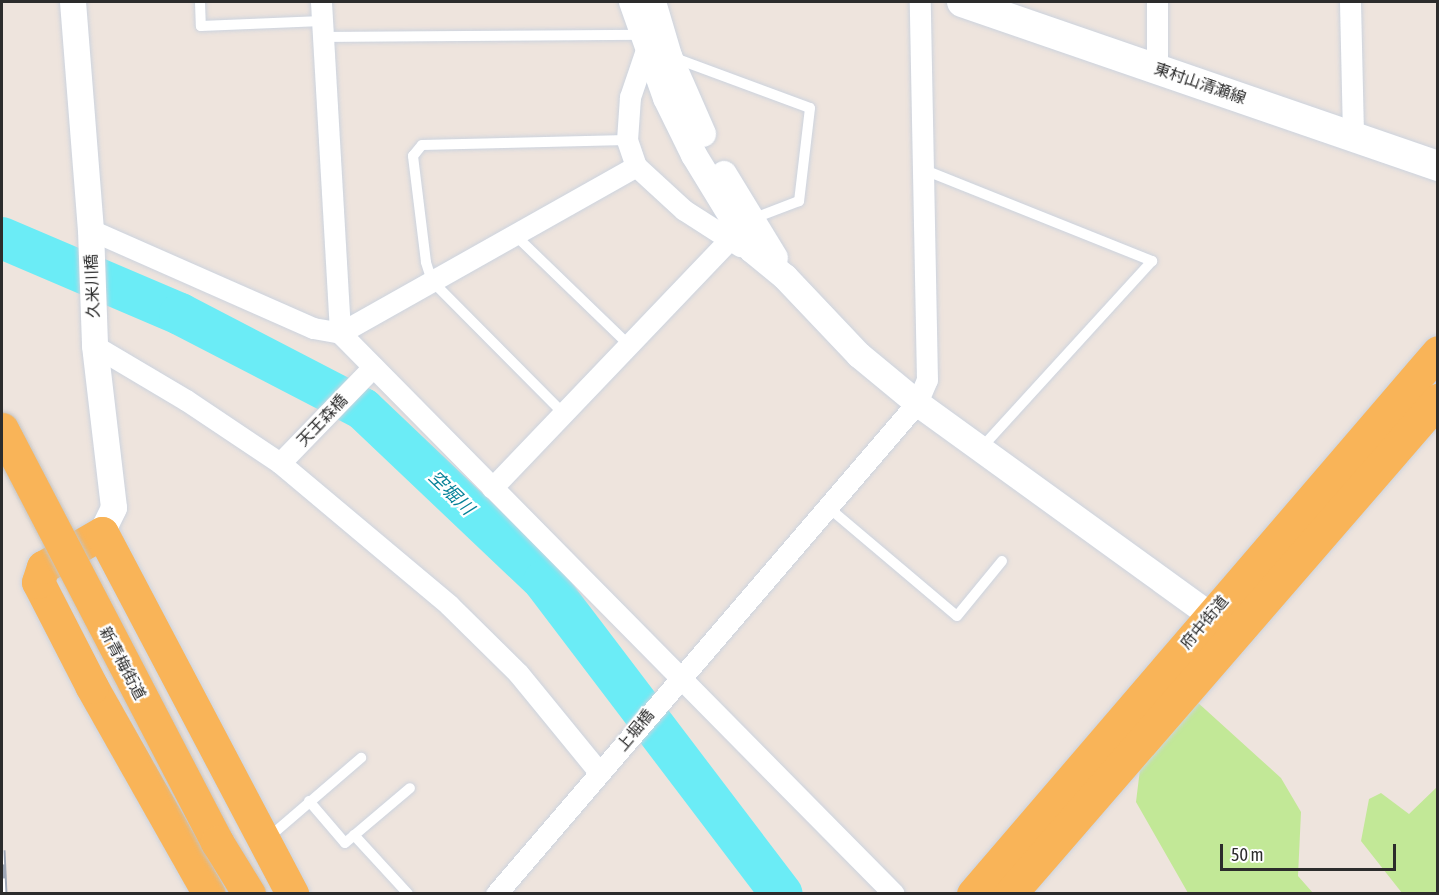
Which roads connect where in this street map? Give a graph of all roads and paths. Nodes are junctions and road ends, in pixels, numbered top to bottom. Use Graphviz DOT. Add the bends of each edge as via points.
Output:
graph roads {
  1 [pos="73,2"];
  2 [pos="200,2"];
  3 [pos="632,2"];
  4 [pos="653,2"];
  5 [pos="920,2"];
  6 [pos="962,2"];
  7 [pos="1157,2"];
  8 [pos="1350,2"];
  9 [pos="322,20"];
  10 [pos="652,47"];
  11 [pos="1157,68"];
  12 [pos="1353,135"];
  13 [pos="627,140"];
  14 [pos="636,166"];
  15 [pos="1437,166"];
  16 [pos="922,169"];
  17 [pos="752,219"];
  18 [pos="91,234"];
  19 [pos="515,235"];
  20 [pos="728,241"];
  21 [pos="752,250"];
  22 [pos="785,278"];
  23 [pos="432,281"];
  24 [pos="340,333"];
  25 [pos="94,339"];
  26 [pos="629,345"];
  27 [pos="1437,352"];
  28 [pos="373,367"];
  29 [pos="1437,400"];
  30 [pos="917,403"];
  31 [pos="563,413"];
  32 [pos="2,429"];
  33 [pos="981,448"];
  34 [pos="284,459"];
  35 [pos="492,488"];
  36 [pos="829,508"];
  37 [pos="102,533"];
  38 [pos="1002,561"];
  39 [pos="1222,624"];
  40 [pos="672,686"];
  41 [pos="361,758"];
  42 [pos="601,769"];
  43 [pos="410,788"];
  44 [pos="309,801"];
  45 [pos="354,835"];
  46 [pos="264,841"];
  47 [pos="209,894"];
  48 [pos="249,894"];
  49 [pos="292,894"];
  50 [pos="408,894"];
  51 [pos="496,894"];
  52 [pos="894,894"];
  53 [pos="973,894"];
  54 [pos="1010,894"];
  1 -- 18 [label="street, 久米川橋"];
  2 -- 9 [label="lane" via="201,26"];
  3 -- 10 [label="street"];
  4 -- 10 [label="street"];
  5 -- 16 [label="street"];
  6 -- 11 [label="main road, 東村山清瀬線"];
  7 -- 11 [label="street"];
  8 -- 12 [label="street"];
  9 -- 10 [label="lane"];
  9 -- 24 [label="street"];
  10 -- 13 [label="street" via="630,97"];
  10 -- 17 [label="street"];
  10 -- 17 [label="lane" via="810,108 799,201"];
  10 -- 21 [label="street" via="694,155"];
  11 -- 12 [label="main road, 東村山清瀬線"];
  12 -- 15 [label="main road, 東村山清瀬線"];
  13 -- 14 [label="street"];
  13 -- 23 [label="lane" via="422,145 413,156 426,262"];
  14 -- 19 [label="street"];
  14 -- 20 [label="street" via="684,210"];
  16 -- 30 [label="street" via="927,380"];
  16 -- 33 [label="lane" via="1152,261"];
  17 -- 22 [label="street"];
  18 -- 24 [label="street" via="313,328"];
  18 -- 25 [label="street, 久米川橋"];
  19 -- 23 [label="street"];
  19 -- 26 [label="lane"];
  20 -- 21 [label="street"];
  20 -- 26 [label="street"];
  21 -- 22 [label="street"];
  22 -- 30 [label="street" via="826,324"];
  23 -- 24 [label="street"];
  23 -- 31 [label="lane"];
  24 -- 28 [label="street"];
  25 -- 34 [label="street"];
  25 -- 37 [label="street, 久米川橋" via="114,508"];
  26 -- 31 [label="street"];
  27 -- 39 [label="main road, 府中街道"];
  28 -- 34 [label="street, 天王森橋"];
  28 -- 35 [label="street"];
  29 -- 39 [label="main road, 府中街道"];
  30 -- 33 [label="street"];
  30 -- 36 [label="street, 上堀橋"];
  31 -- 35 [label="street"];
  32 -- 48 [label="main road, 新青梅街道, bridge" via="217,842"];
  33 -- 39 [label="street"];
  34 -- 42 [label="street" via="449,605 518,673"];
  35 -- 40 [label="street"];
  36 -- 38 [label="lane" via="957,616"];
  36 -- 40 [label="street, 上堀橋"];
  37 -- 46 [label="main road"];
  37 -- 47 [label="main road" via="43,567 38,582 92,687"];
  39 -- 53 [label="main road, 府中街道"];
  39 -- 54 [label="main road, 府中街道"];
  40 -- 42 [label="street, 上堀橋"];
  40 -- 52 [label="street"];
  41 -- 44 [label="lane"];
  42 -- 51 [label="street, 上堀橋"];
  43 -- 45 [label="lane"];
  44 -- 45 [label="lane" via="345,843"];
  44 -- 46 [label="lane"];
  45 -- 50 [label="lane"];
  46 -- 49 [label="main road"];
}
